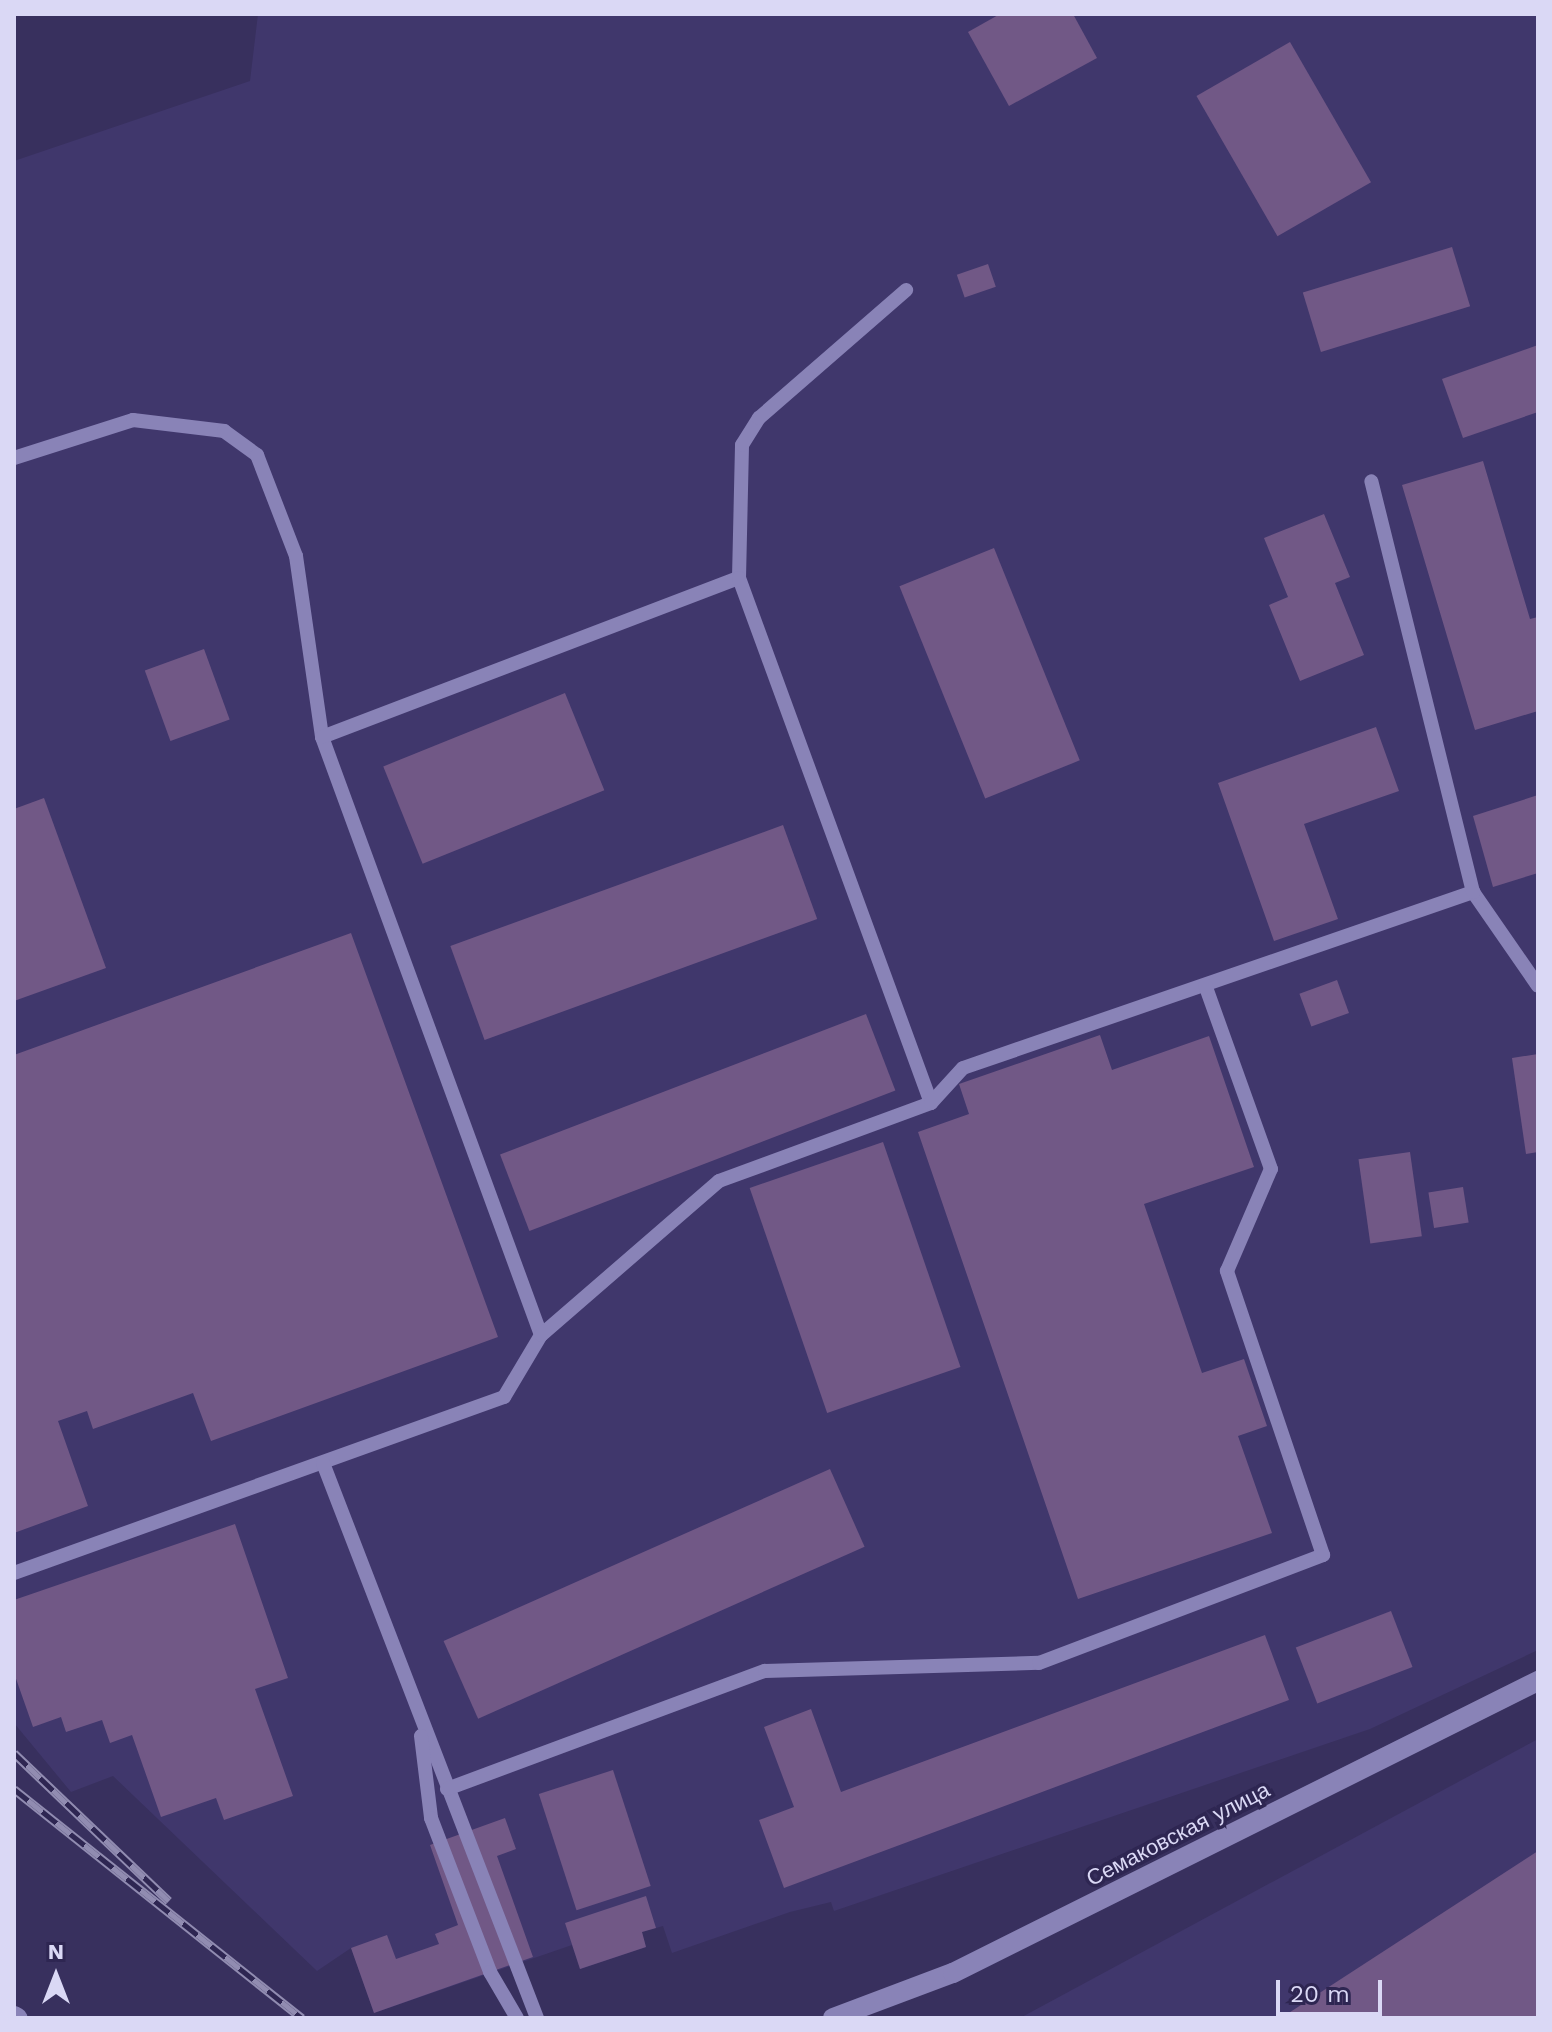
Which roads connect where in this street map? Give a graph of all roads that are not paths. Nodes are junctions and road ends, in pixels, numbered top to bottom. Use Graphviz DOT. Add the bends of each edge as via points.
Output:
graph roads {
  1 [pos="906,290"];
  2 [pos="14,458"];
  3 [pos="1371,481"];
  4 [pos="739,578"];
  5 [pos="322,737"];
  6 [pos="1473,892"];
  7 [pos="1205,985"];
  8 [pos="1538,986"];
  9 [pos="931,1103"];
  10 [pos="541,1335"];
  11 [pos="323,1463"];
  12 [pos="14,1573"];
  13 [pos="1538,1681"];
  14 [pos="421,1724"];
  15 [pos="447,1789"];
  16 [pos="517,2018"];
  17 [pos="537,2018"];
  18 [pos="833,2018"];
  1 -- 4 [label="lane" via="759,418 742,445"];
  2 -- 5 [label="lane" via="133,420 224,431 257,455 296,556"];
  3 -- 6 [label="lane"];
  4 -- 5 [label="lane"];
  4 -- 9 [label="lane"];
  5 -- 10 [label="lane"];
  6 -- 7 [label="lane"];
  6 -- 8 [label="lane"];
  7 -- 9 [label="lane" via="963,1068"];
  7 -- 15 [label="lane" via="1271,1169 1227,1271 1323,1555 1039,1663 765,1671"];
  9 -- 10 [label="lane" via="719,1181"];
  10 -- 11 [label="lane" via="504,1397"];
  11 -- 12 [label="lane"];
  11 -- 14 [label="lane"];
  13 -- 18 [label="street, Семаковская улица" via="953,1973"];
  14 -- 15 [label="lane"];
  14 -- 16 [label="lane" via="431,1818 490,1972"];
  15 -- 17 [label="lane"];
}
